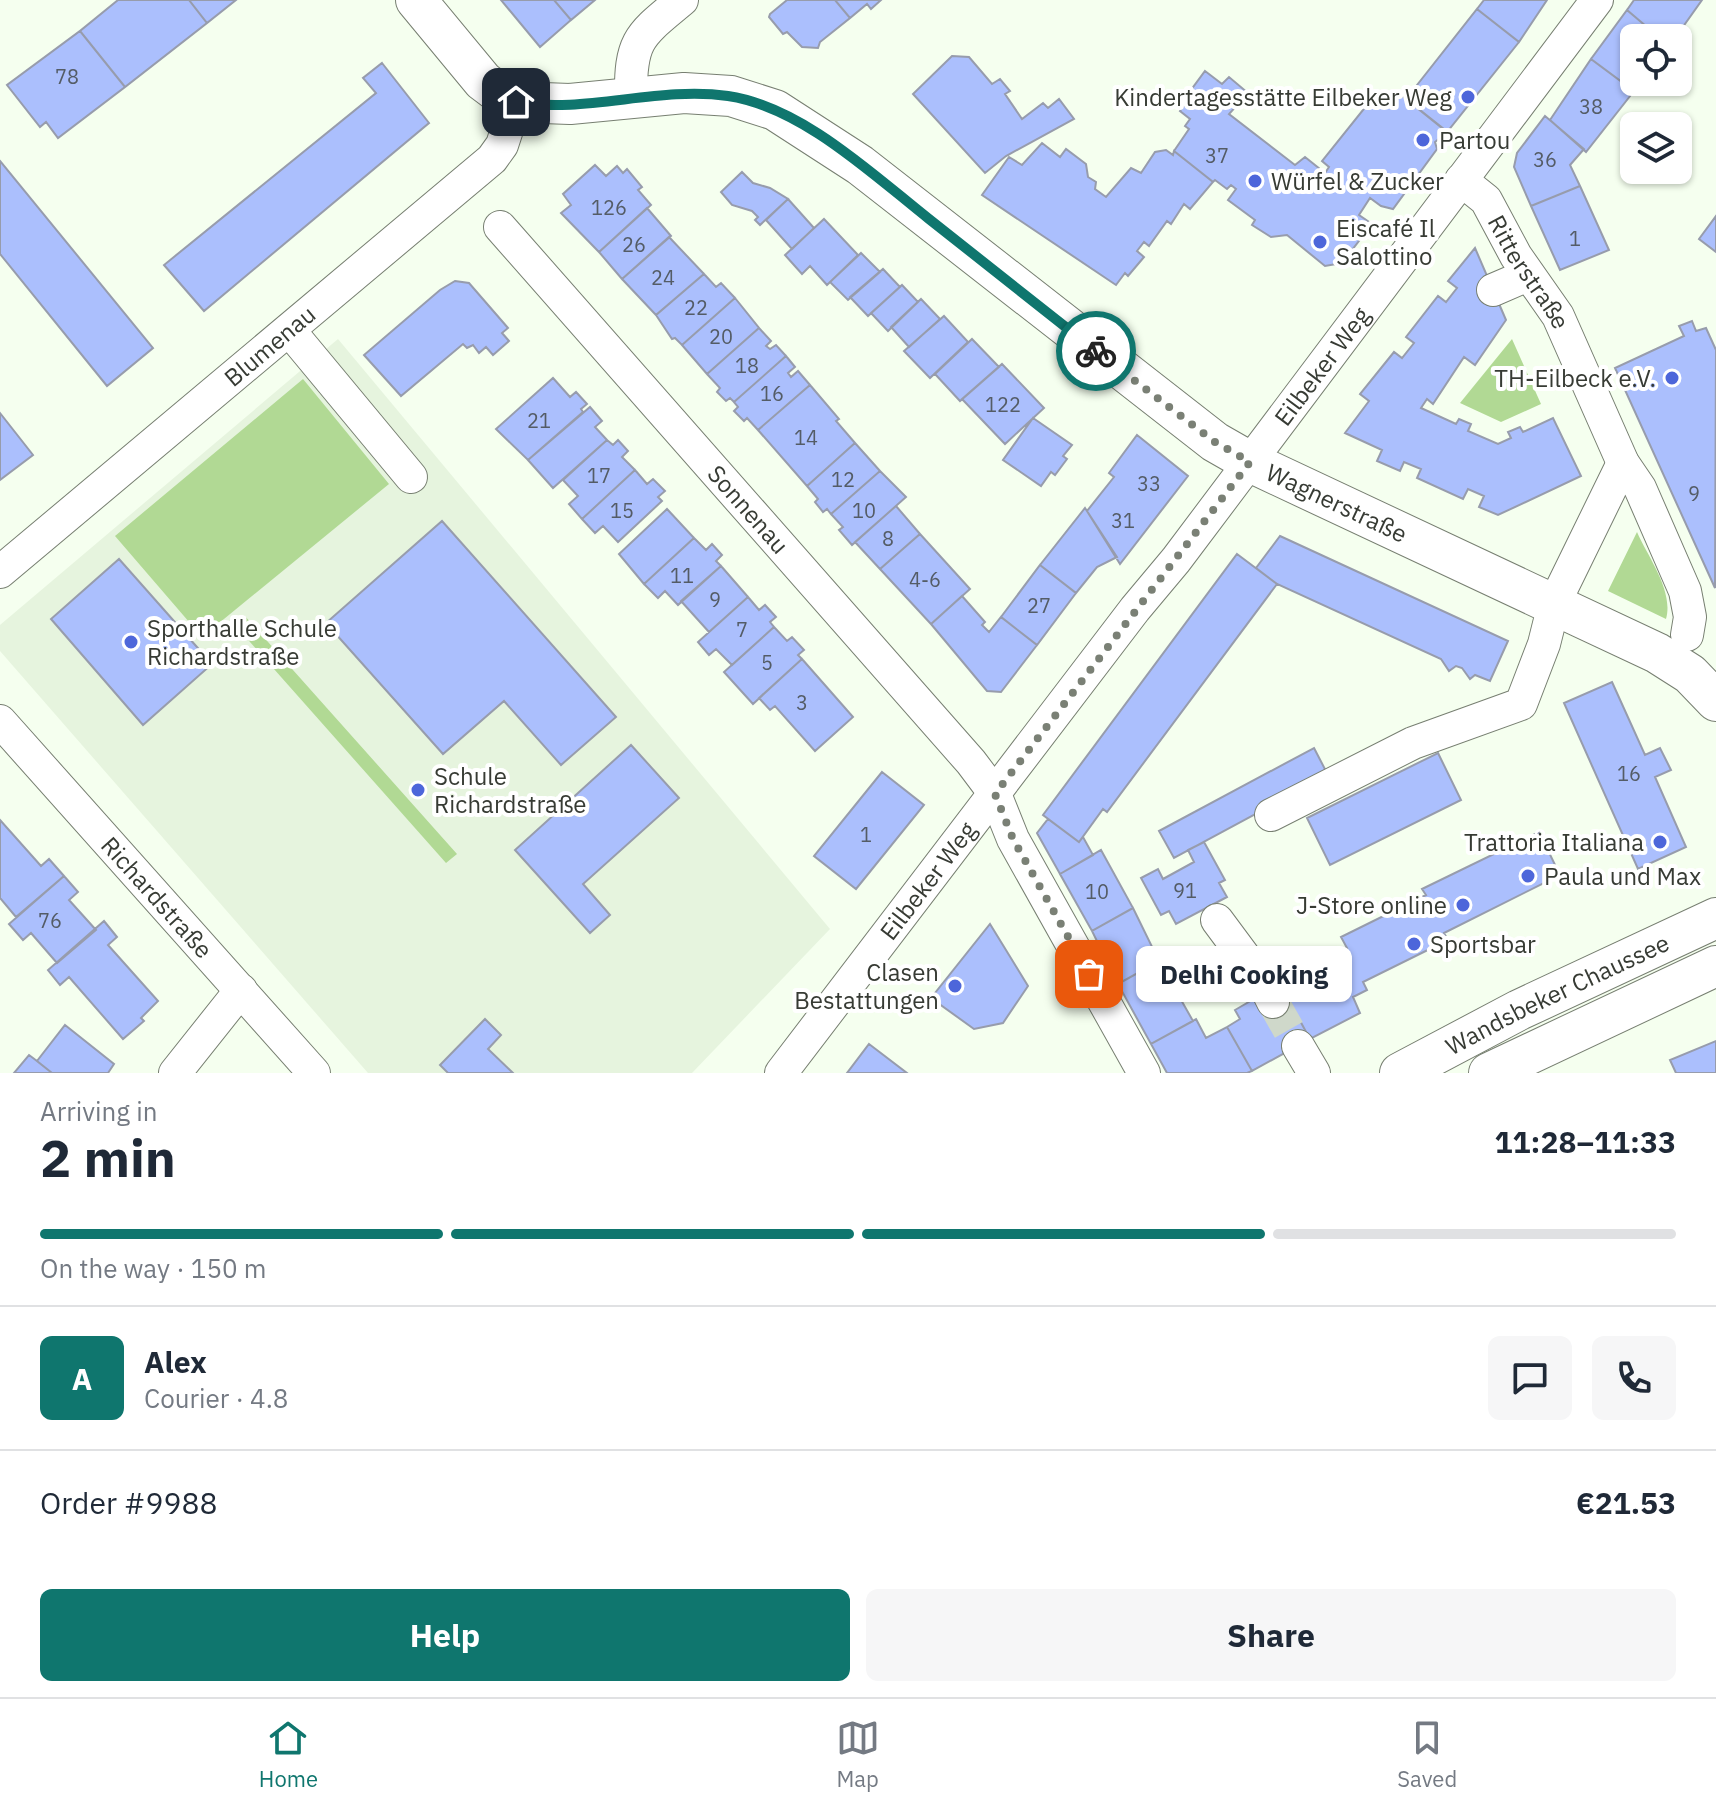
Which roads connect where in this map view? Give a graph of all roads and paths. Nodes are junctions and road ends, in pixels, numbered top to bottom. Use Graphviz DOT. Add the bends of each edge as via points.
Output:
graph roads {
  1 [pos="416,0"];
  2 [pos="682,0"];
  3 [pos="1597,0"];
  4 [pos="631,97"];
  5 [pos="516,102"];
  6 [pos="1461,180"];
  7 [pos="500,227"];
  8 [pos="1528,275"];
  9 [pos="1493,290"];
  10 [pos="289,330"];
  11 [pos="1250,462"];
  12 [pos="1623,463"];
  13 [pos="411,477"];
  14 [pos="0,572"];
  15 [pos="1554,604"];
  16 [pos="1681,649"];
  17 [pos="1716,701"];
  18 [pos="0,721"];
  19 [pos="995,794"];
  20 [pos="1271,815"];
  21 [pos="1716,918"];
  22 [pos="1217,920"];
  23 [pos="1716,966"];
  24 [pos="241,990"];
  25 [pos="1273,1002"];
  26 [pos="1298,1046"];
  27 [pos="175,1073"];
  28 [pos="314,1073"];
  29 [pos="781,1073"];
  30 [pos="1144,1073"];
  31 [pos="1314,1073"];
  32 [pos="1400,1073"];
  33 [pos="1489,1073"];
  1 -- 5 [label="main road, Wagnerstraße" via="483,81"];
  2 -- 4 [label="street" via="637,45"];
  3 -- 6 [label="street, Eilbeker Weg"];
  4 -- 5 [label="main road, Wagnerstraße" via="548,105"];
  4 -- 11 [label="main road, Wagnerstraße" via="731,96 794,120 860,165 1198,429"];
  5 -- 10 [label="street, Blumenau" via="492,159"];
  6 -- 8 [label="street, Ritterstraße" via="1486,200"];
  6 -- 11 [label="street, Eilbeker Weg"];
  7 -- 19 [label="street, Sonnenau"];
  8 -- 9 [label="street"];
  8 -- 12 [label="street, Ritterstraße" via="1558,316"];
  10 -- 13 [label="street"];
  10 -- 14 [label="street, Blumenau"];
  11 -- 15 [label="main road, Wagnerstraße"];
  11 -- 19 [label="street, Eilbeker Weg"];
  12 -- 15 [label="street"];
  12 -- 16 [label="street, Ritterstraße" via="1640,488 1685,591 1690,617"];
  15 -- 16 [label="main road, Wagnerstraße" via="1634,641"];
  15 -- 20 [label="street" via="1521,704 1413,743"];
  16 -- 17 [label="main road"];
  18 -- 24 [label="street, Richardstraße"];
  19 -- 29 [label="street, Eilbeker Weg"];
  19 -- 30 [label="street, Sonnenau" via="1013,839"];
  21 -- 32 [label="main road, Wandsbeker Chaussee" via="1519,1010"];
  22 -- 25 [label="street"];
  23 -- 33 [label="main road, Wandsbeker Chaussee"];
  24 -- 27 [label="street"];
  24 -- 28 [label="street, Richardstraße"];
  26 -- 31 [label="street"];
}
